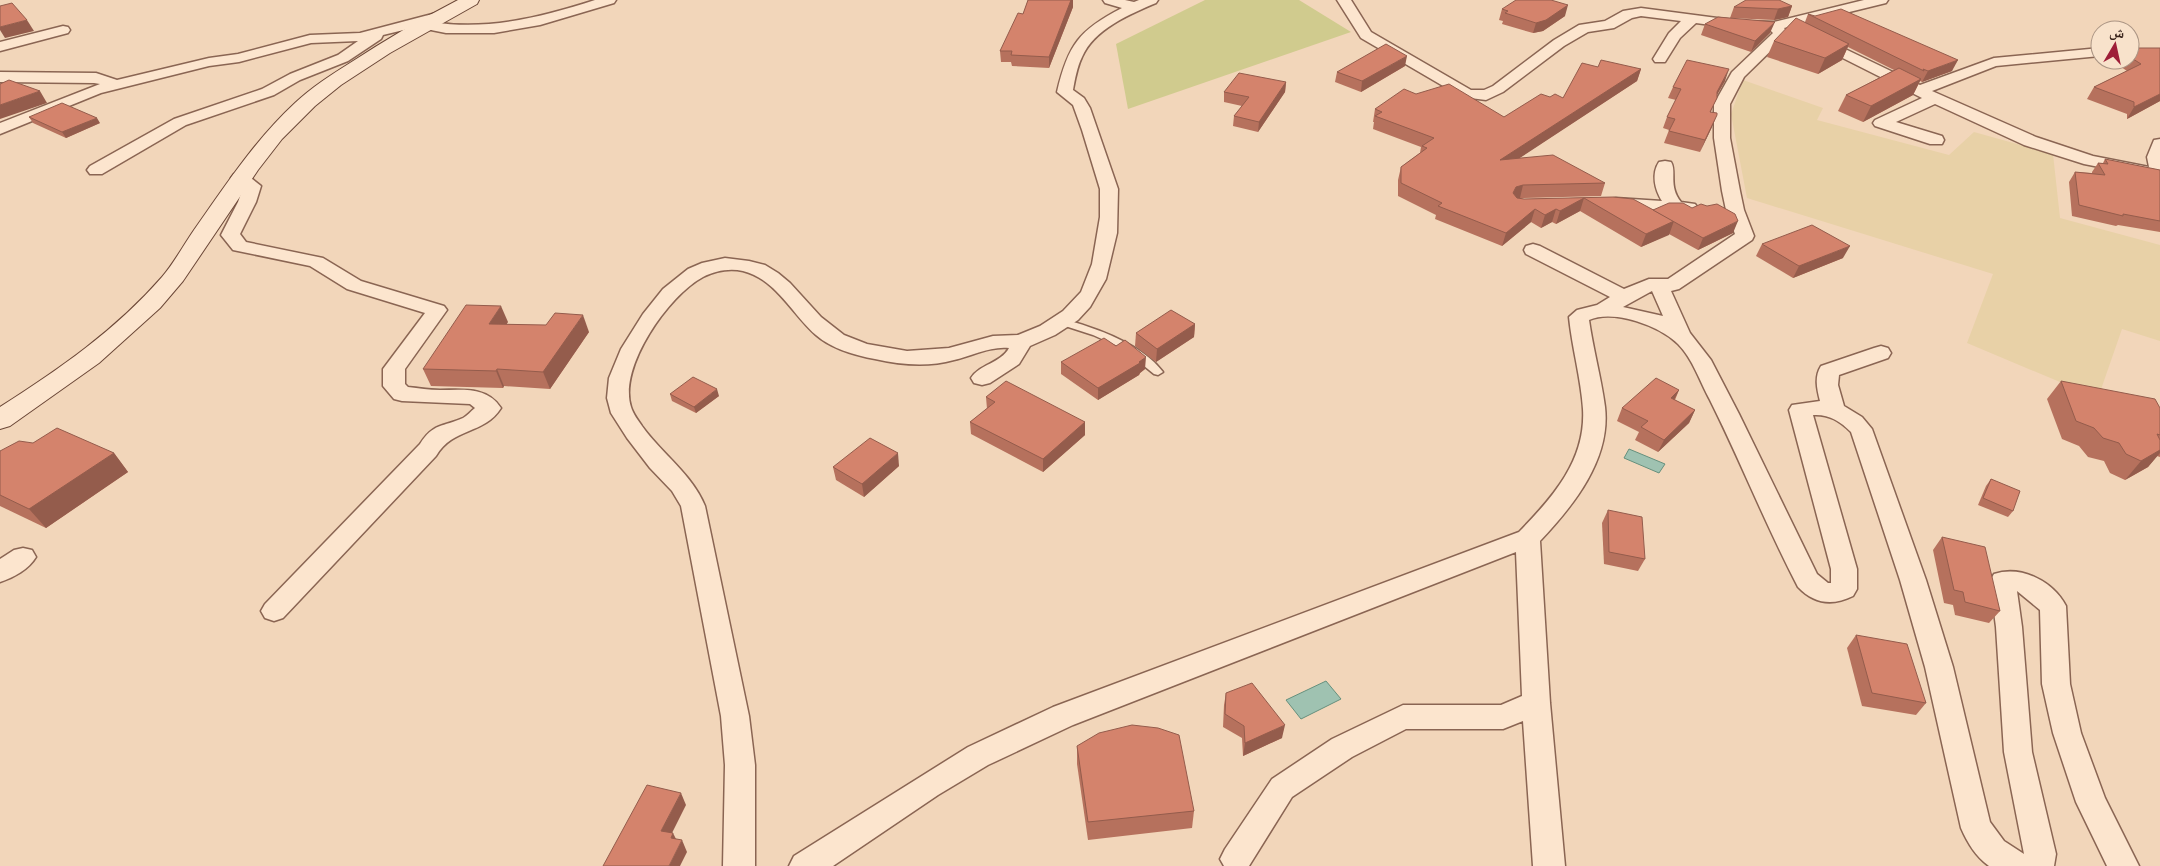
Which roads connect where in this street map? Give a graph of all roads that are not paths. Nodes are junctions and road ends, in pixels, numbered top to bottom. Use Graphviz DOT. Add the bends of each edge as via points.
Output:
graph roads {
  1 [pos="470,0"];
  2 [pos="608,0"];
  3 [pos="1110,0"];
  4 [pos="1344,0"];
  5 [pos="1881,0"];
  6 [pos="1143,4"];
  7 [pos="431,20"];
  8 [pos="1691,20"];
  9 [pos="1779,25"];
  10 [pos="63,30"];
  11 [pos="378,33"];
  12 [pos="0,47"];
  13 [pos="2090,53"];
  14 [pos="1660,60"];
  15 [pos="0,77"];
  16 [pos="116,85"];
  17 [pos="1920,90"];
  18 [pos="1936,98"];
  19 [pos="0,129"];
  20 [pos="1936,140"];
  21 [pos="2160,144"];
  22 [pos="1665,166"];
  23 [pos="96,170"];
  24 [pos="2160,174"];
  25 [pos="240,178"];
  26 [pos="1598,203"];
  27 [pos="1676,208"];
  28 [pos="1735,210"];
  29 [pos="1533,250"];
  30 [pos="1660,285"];
  31 [pos="1624,297"];
  32 [pos="1604,310"];
  33 [pos="1062,322"];
  34 [pos="1681,335"];
  35 [pos="1021,342"];
  36 [pos="1881,353"];
  37 [pos="1158,372"];
  38 [pos="982,378"];
  39 [pos="1834,410"];
  40 [pos="0,420"];
  41 [pos="1528,538"];
  42 [pos="23,557"];
  43 [pos="0,572"];
  44 [pos="274,611"];
  45 [pos="1536,703"];
  46 [pos="1236,859"];
  47 [pos="739,866"];
  48 [pos="804,866"];
  49 [pos="1549,866"];
  50 [pos="2015,866"];
  51 [pos="2038,866"];
  52 [pos="2123,866"];
  1 -- 7 [label="street"];
  2 -- 7 [label="street" via="502,29 452,30"];
  3 -- 6 [label="street"];
  4 -- 8 [label="street" via="1366,35 1468,94 1486,95 1498,89 1584,28 1609,25 1628,14 1641,12"];
  5 -- 9 [label="street"];
  6 -- 33 [label="street" via="1102,24 1089,36 1076,52 1064,92 1081,104 1109,186 1109,202 1106,251 1095,280 1085,302"];
  7 -- 11 [label="street" via="404,24"];
  7 -- 25 [label="street" via="312,98 278,131"];
  8 -- 9 [label="street" via="1749,26"];
  8 -- 14 [label="street" via="1674,36"];
  9 -- 17 [label="street"];
  9 -- 28 [label="street" via="1781,33 1737,75 1722,104 1722,138"];
  10 -- 12 [label="street"];
  11 -- 16 [label="street" via="310,39"];
  11 -- 23 [label="street" via="343,58 294,77 268,92 180,122"];
  13 -- 17 [label="street" via="1994,62"];
  15 -- 16 [label="street" via="96,78"];
  16 -- 19 [label="street"];
  17 -- 18 [label="street"];
  18 -- 20 [label="street" via="1881,123"];
  18 -- 24 [label="street" via="2038,144 2090,160"];
  21 -- 24 [label="street" via="2155,157"];
  22 -- 27 [label="street" via="1663,183 1666,195"];
  25 -- 40 [label="street" via="171,280 145,310 77,369"];
  25 -- 44 [label="street" via="252,186 230,235 240,246 316,262 354,284 437,310 394,369 394,386 402,394 475,397 490,408 471,424 450,429 434,440"];
  26 -- 27 [label="street"];
  27 -- 28 [label="street"];
  28 -- 30 [label="street" via="1745,236 1672,285"];
  29 -- 31 [label="street"];
  30 -- 31 [label="street" via="1649,285"];
  30 -- 34 [label="street"];
  31 -- 32 [label="street"];
  32 -- 34 [label="street" via="1661,321"];
  32 -- 41 [label="street" via="1587,312 1579,318 1594,411 1592,440 1577,477"];
  33 -- 35 [label="street"];
  33 -- 37 [label="lane" via="1126,346"];
  34 -- 39 [label="street" via="1696,354 1736,428 1807,580 1815,589 1836,594 1844,589 1844,569 1800,410 1815,407"];
  35 -- 38 [label="street" via="1012,360"];
  35 -- 47 [label="street" via="984,344 950,355 927,358 856,348 836,340 818,326 789,291 774,280 758,270 726,264 709,267 678,285 659,305 628,352 618,389 620,408 652,456 688,492 693,506 735,716 740,765"];
  36 -- 39 [label="street" via="1829,371 1827,385"];
  39 -- 50 [label="street" via="1850,418 1861,429 1910,572 1939,667 1976,828 1993,851"];
  41 -- 45 [label="street"];
  41 -- 48 [label="street" via="1004,742"];
  42 -- 43 [label="street"];
  45 -- 46 [label="street" via="1503,717 1403,717 1342,748 1282,788"];
  45 -- 49 [label="street"];
  51 -- 52 [label="street" via="2040,854 2018,752 2009,627 2002,581 2018,580 2053,606 2056,684 2067,732 2091,802"];
}
